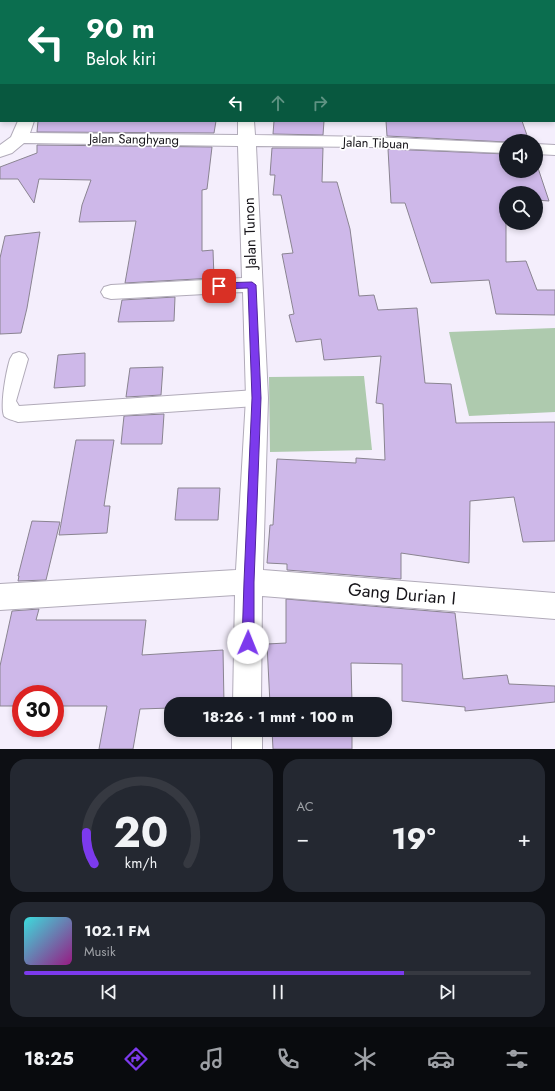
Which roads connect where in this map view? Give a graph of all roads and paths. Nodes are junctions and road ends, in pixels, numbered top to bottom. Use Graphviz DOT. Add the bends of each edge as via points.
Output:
graph roads {
  1 [pos="26,122"];
  2 [pos="246,131"];
  3 [pos="21,138"];
  4 [pos="499,148"];
  5 [pos="543,149"];
  6 [pos="555,150"];
  7 [pos="0,152"];
  8 [pos="252,285"];
  9 [pos="111,292"];
  10 [pos="19,359"];
  11 [pos="257,398"];
  12 [pos="249,582"];
  13 [pos="0,597"];
  14 [pos="555,606"];
  15 [pos="247,697"];
  16 [pos="247,737"];
  17 [pos="246,749"];
  1 -- 3 [label="street"];
  2 -- 3 [label="street, Jalan Sanghyang"];
  2 -- 4 [label="street, Jalan Tibuan" via="371,142"];
  2 -- 8 [label="street, Jalan Tunon"];
  3 -- 7 [label="street" via="13,146"];
  5 -- 6 [label="street"];
  8 -- 9 [label="street"];
  8 -- 11 [label="street, Jalan Tunon"];
  10 -- 11 [label="lane" via="7,407 10,412 18,414"];
  11 -- 12 [label="street, Jalan Tunon"];
  12 -- 13 [label="street, Gang Durian I"];
  12 -- 14 [label="street, Gang Durian I"];
  12 -- 15 [label="street, Jalan Tunon"];
  16 -- 17 [label="street"];
}
